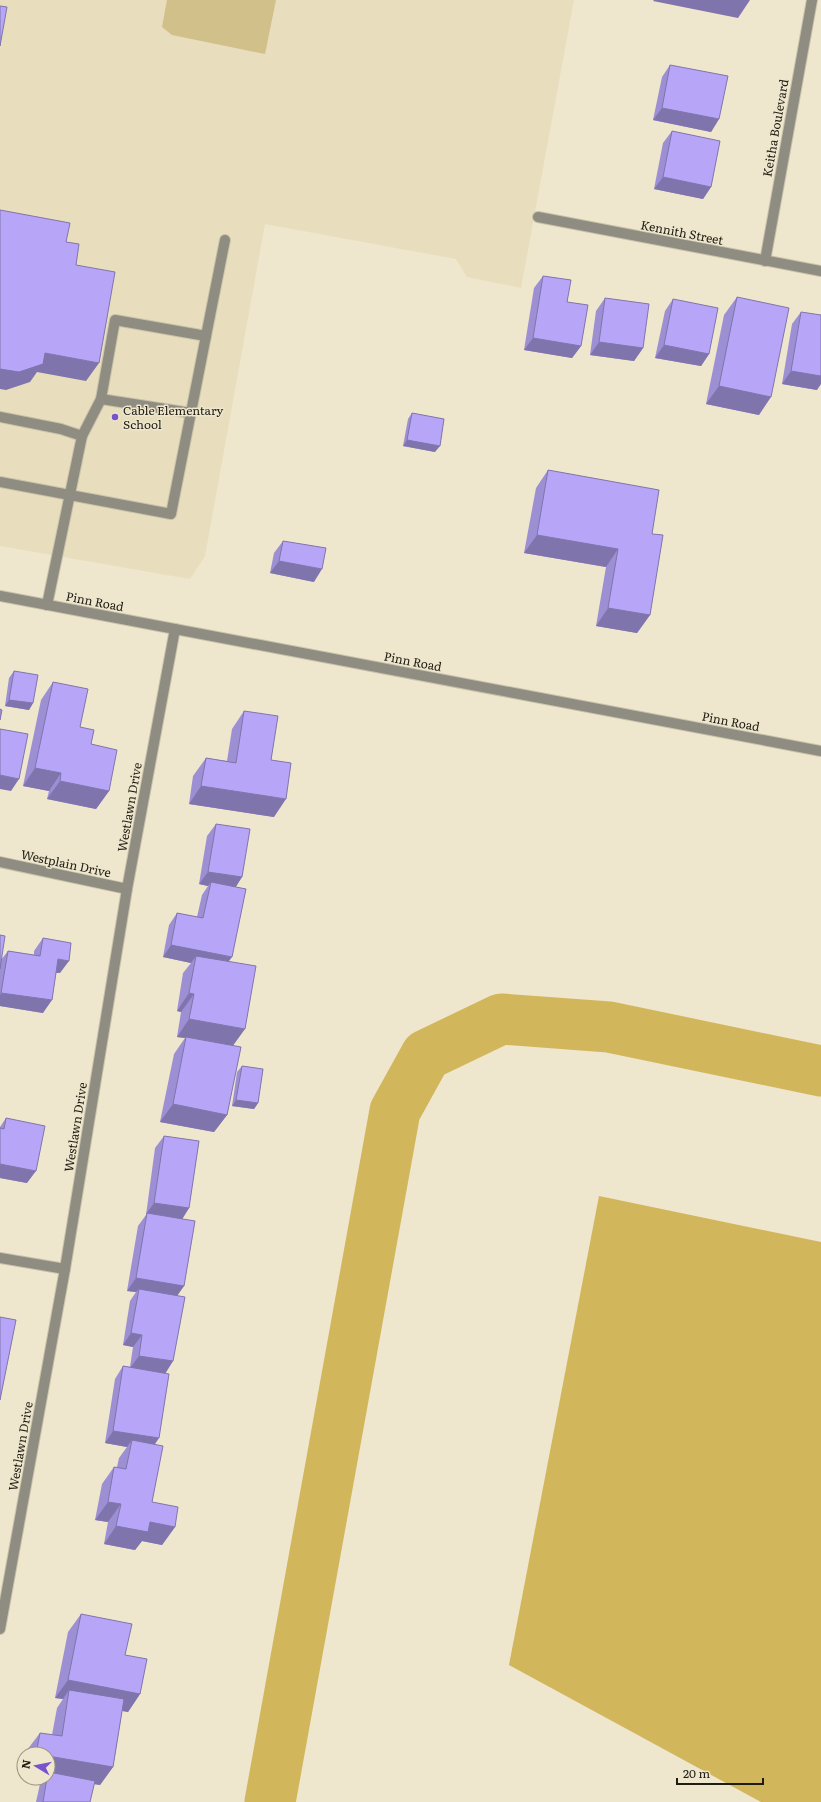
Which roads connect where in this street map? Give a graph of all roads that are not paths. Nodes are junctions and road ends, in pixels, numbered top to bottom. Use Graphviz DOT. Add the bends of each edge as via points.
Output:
graph roads {
  1 [pos="812,0"];
  2 [pos="538,217"];
  3 [pos="225,240"];
  4 [pos="764,260"];
  5 [pos="821,271"];
  6 [pos="206,336"];
  7 [pos="101,400"];
  8 [pos="191,413"];
  9 [pos="0,417"];
  10 [pos="82,436"];
  11 [pos="0,482"];
  12 [pos="71,495"];
  13 [pos="0,596"];
  14 [pos="47,605"];
  15 [pos="175,629"];
  16 [pos="821,751"];
  17 [pos="0,862"];
  18 [pos="127,889"];
  19 [pos="0,1258"];
  20 [pos="65,1269"];
  21 [pos="0,1629"];
  1 -- 4 [label="street, Keitha Boulevard"];
  2 -- 4 [label="street, Kennith Street"];
  3 -- 6 [label="street"];
  4 -- 5 [label="street, Kennith Street"];
  6 -- 7 [label="street" via="116,320"];
  6 -- 8 [label="street"];
  7 -- 8 [label="street"];
  7 -- 10 [label="street"];
  8 -- 12 [label="street" via="171,514"];
  9 -- 10 [label="street" via="61,429"];
  10 -- 12 [label="street"];
  11 -- 12 [label="street"];
  12 -- 14 [label="street"];
  13 -- 14 [label="street, Pinn Road"];
  14 -- 15 [label="street, Pinn Road"];
  15 -- 16 [label="street, Pinn Road"];
  15 -- 18 [label="street, Westlawn Drive"];
  17 -- 18 [label="street, Westplain Drive"];
  18 -- 20 [label="street, Westlawn Drive"];
  19 -- 20 [label="street"];
  20 -- 21 [label="street, Westlawn Drive"];
}
